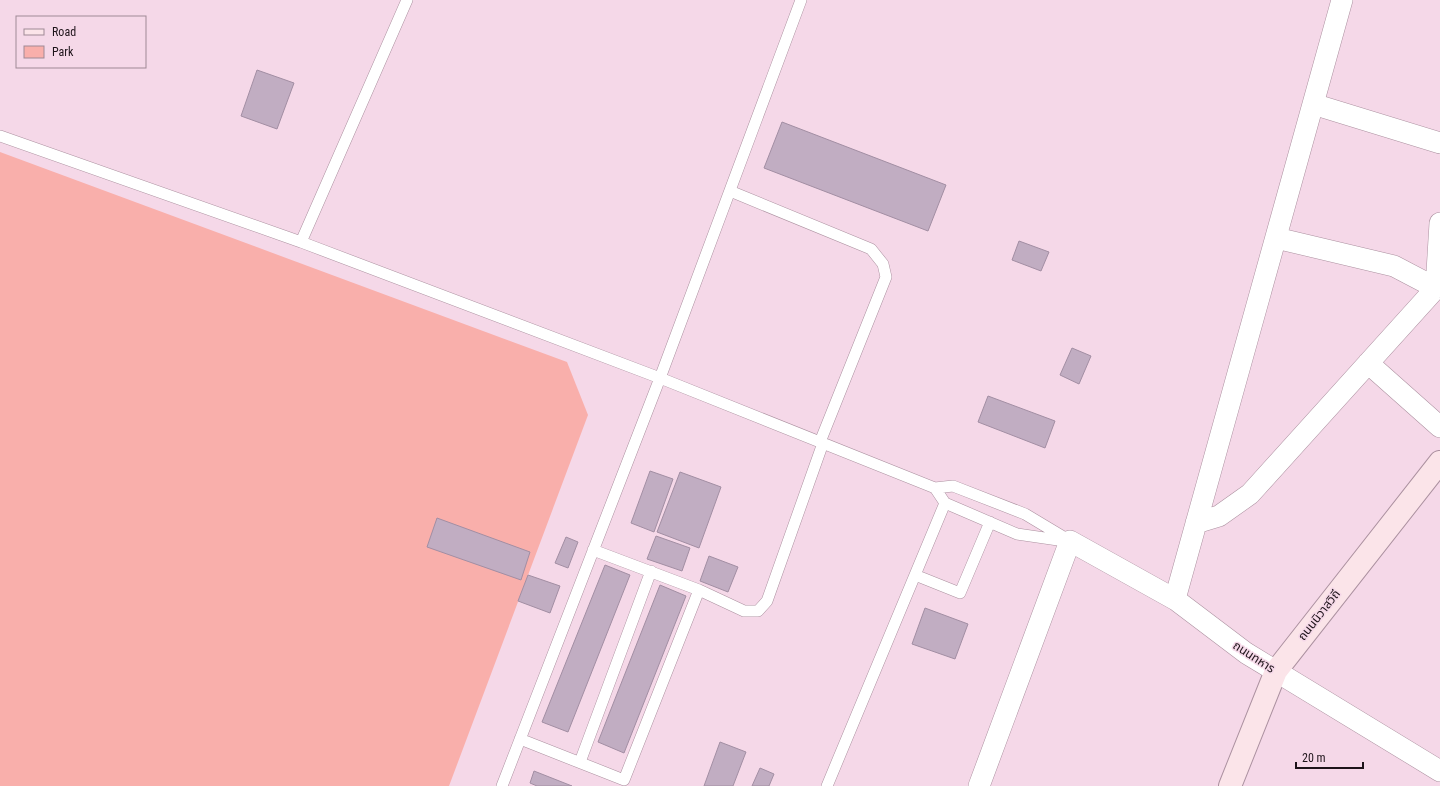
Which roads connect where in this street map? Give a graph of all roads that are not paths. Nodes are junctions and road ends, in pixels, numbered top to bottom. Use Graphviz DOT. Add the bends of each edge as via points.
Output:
graph roads {
  1 [pos="406,0"];
  2 [pos="801,0"];
  3 [pos="1342,0"];
  4 [pos="1313,104"];
  5 [pos="0,136"];
  6 [pos="1440,142"];
  7 [pos="730,191"];
  8 [pos="1440,223"];
  9 [pos="1276,238"];
  10 [pos="302,242"];
  11 [pos="1436,288"];
  12 [pos="1368,363"];
  13 [pos="660,378"];
  14 [pos="1440,427"];
  15 [pos="821,442"];
  16 [pos="1440,462"];
  17 [pos="935,488"];
  18 [pos="945,503"];
  19 [pos="990,522"];
  20 [pos="1196,523"];
  21 [pos="1070,541"];
  22 [pos="593,550"];
  23 [pos="651,570"];
  24 [pos="915,575"];
  25 [pos="699,590"];
  26 [pos="1175,599"];
  27 [pos="1276,671"];
  28 [pos="520,739"];
  29 [pos="580,762"];
  30 [pos="1440,771"];
  31 [pos="502,786"];
  32 [pos="827,786"];
  33 [pos="979,786"];
  34 [pos="1230,786"];
  1 -- 10 [label="lane"];
  2 -- 7 [label="lane"];
  3 -- 4 [label="street"];
  4 -- 6 [label="street"];
  4 -- 9 [label="street"];
  5 -- 10 [label="lane"];
  7 -- 13 [label="lane"];
  7 -- 15 [label="lane" via="871,249 883,264 886,277"];
  8 -- 11 [label="street"];
  9 -- 11 [label="street" via="1394,266"];
  9 -- 20 [label="street"];
  10 -- 13 [label="lane"];
  11 -- 12 [label="street"];
  12 -- 14 [label="street"];
  12 -- 20 [label="street" via="1250,494 1219,516"];
  13 -- 15 [label="lane"];
  13 -- 22 [label="lane"];
  15 -- 17 [label="lane"];
  15 -- 25 [label="lane" via="767,601 758,611 744,611"];
  16 -- 27 [label="main road, ถนนนิวาสวิถี"];
  17 -- 18 [label="lane"];
  17 -- 21 [label="lane" via="953,486 1017,511"];
  18 -- 19 [label="lane"];
  18 -- 24 [label="lane"];
  19 -- 21 [label="lane" via="1017,534"];
  19 -- 24 [label="lane" via="960,593"];
  20 -- 26 [label="street"];
  21 -- 26 [label="street, ถนนทหาร"];
  21 -- 33 [label="street"];
  22 -- 23 [label="lane"];
  22 -- 28 [label="lane"];
  23 -- 25 [label="lane"];
  23 -- 29 [label="lane"];
  24 -- 32 [label="lane"];
  25 -- 29 [label="lane" via="624,780"];
  26 -- 27 [label="street, ถนนทหาร" via="1246,653"];
  27 -- 30 [label="street, ถนนทหาร"];
  27 -- 34 [label="main road, ถนนนิวาสวิถี"];
  28 -- 29 [label="lane"];
  28 -- 31 [label="lane"];
}
